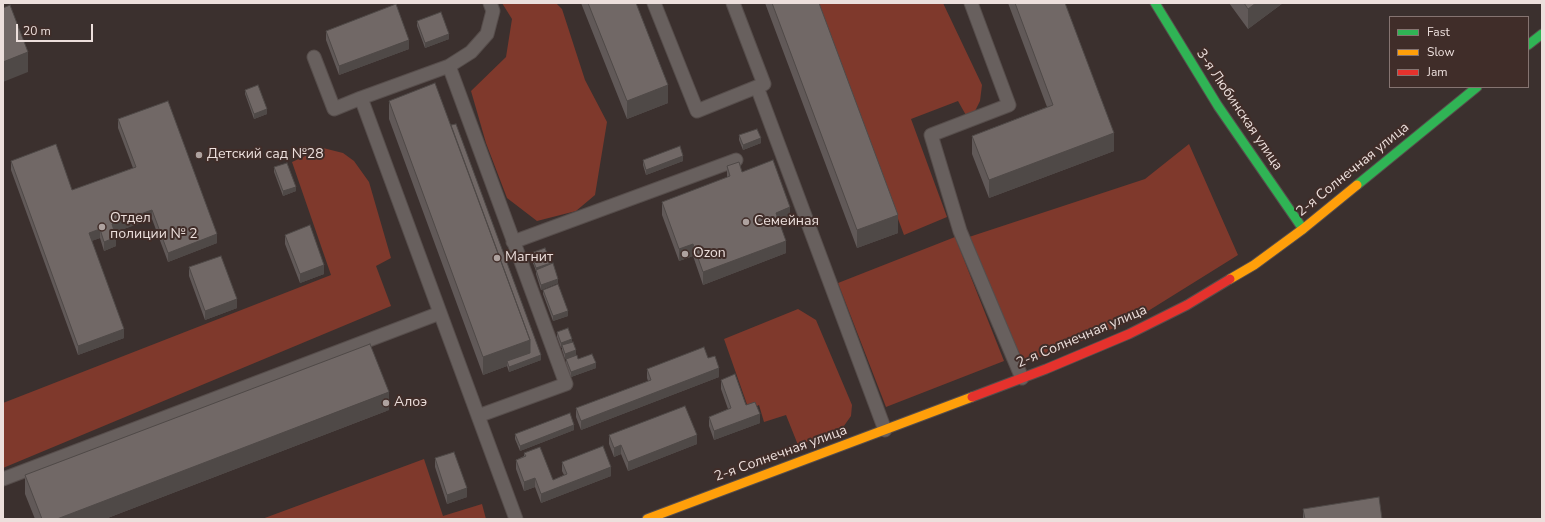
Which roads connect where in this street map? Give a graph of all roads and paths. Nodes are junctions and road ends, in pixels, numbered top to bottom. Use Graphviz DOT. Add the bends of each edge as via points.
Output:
graph roads {
  1 [pos="490,3"];
  2 [pos="654,3"];
  3 [pos="733,3"];
  4 [pos="971,3"];
  5 [pos="1155,3"];
  6 [pos="1542,34"];
  7 [pos="1529,44"];
  8 [pos="314,57"];
  9 [pos="449,66"];
  10 [pos="757,87"];
  11 [pos="1476,88"];
  12 [pos="361,98"];
  13 [pos="736,160"];
  14 [pos="1303,229"];
  15 [pos="514,242"];
  16 [pos="440,313"];
  17 [pos="1022,378"];
  18 [pos="478,416"];
  19 [pos="885,430"];
  20 [pos="3,479"];
  21 [pos="516,519"];
  22 [pos="647,519"];
  1 -- 9 [label="lane" via="493,11 487,34 471,52"];
  2 -- 10 [label="lane" via="697,111"];
  3 -- 10 [label="lane" via="764,84"];
  4 -- 17 [label="lane" via="1010,105 931,135 960,231"];
  5 -- 14 [label="main road, 3-я Любинская улица" via="1218,106"];
  6 -- 7 [label="main road"];
  8 -- 12 [label="lane" via="334,109"];
  9 -- 12 [label="lane"];
  9 -- 15 [label="lane"];
  10 -- 19 [label="lane"];
  11 -- 14 [label="main road, 2-я Солнечная улица"];
  12 -- 16 [label="lane"];
  13 -- 15 [label="lane"];
  14 -- 17 [label="main road, 2-я Солнечная улица" via="1254,265 1187,305 1129,334"];
  15 -- 18 [label="lane" via="566,384"];
  16 -- 18 [label="lane"];
  16 -- 20 [label="lane"];
  17 -- 19 [label="main road, 2-я Солнечная улица"];
  18 -- 21 [label="lane"];
  19 -- 22 [label="main road, 2-я Солнечная улица"];
}
